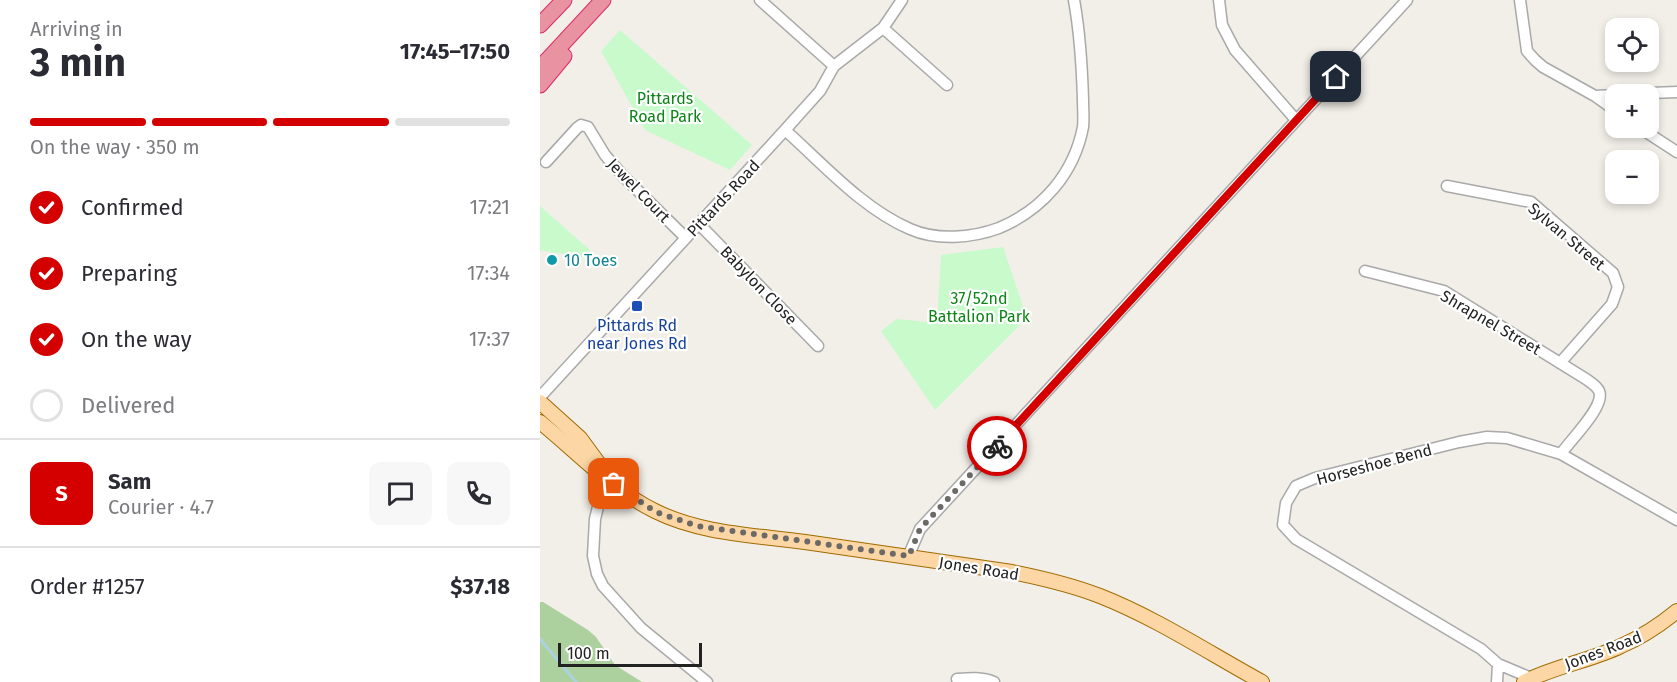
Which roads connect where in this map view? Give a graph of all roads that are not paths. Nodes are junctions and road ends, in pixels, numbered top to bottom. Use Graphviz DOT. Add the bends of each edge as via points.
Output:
graph roads {
  1 [pos="564,0"];
  2 [pos="603,0"];
  3 [pos="760,0"];
  4 [pos="902,0"];
  5 [pos="1074,0"];
  6 [pos="1218,0"];
  7 [pos="1407,0"];
  8 [pos="1520,0"];
  9 [pos="540,26"];
  10 [pos="883,28"];
  11 [pos="574,31"];
  12 [pos="834,66"];
  13 [pos="540,68"];
  14 [pos="540,85"];
  15 [pos="947,85"];
  16 [pos="1677,92"];
  17 [pos="1659,93"];
  18 [pos="1595,96"];
  19 [pos="1605,96"];
  20 [pos="1605,103"];
  21 [pos="1296,120"];
  22 [pos="785,130"];
  23 [pos="1655,138"];
  24 [pos="1677,152"];
  25 [pos="546,162"];
  26 [pos="1447,186"];
  27 [pos="699,224"];
  28 [pos="686,238"];
  29 [pos="1365,271"];
  30 [pos="818,346"];
  31 [pos="1560,363"];
  32 [pos="540,397"];
  33 [pos="540,402"];
  34 [pos="540,422"];
  35 [pos="1561,454"];
  36 [pos="614,484"];
  37 [pos="1677,520"];
  38 [pos="909,556"];
  39 [pos="1677,611"];
  40 [pos="1498,663"];
  41 [pos="957,679"];
  42 [pos="1528,680"];
  43 [pos="707,682"];
  44 [pos="994,682"];
  45 [pos="1262,682"];
  46 [pos="1497,682"];
  1 -- 9 [label="highway"];
  2 -- 11 [label="highway"];
  3 -- 12 [label="street"];
  4 -- 10 [label="street, Pittards Road"];
  5 -- 22 [label="street" via="1082,68 1083,126 1074,156 1060,182 1043,202 1018,220 987,232 954,237 912,230 869,206"];
  6 -- 21 [label="street" via="1222,25 1235,50"];
  7 -- 21 [label="street"];
  8 -- 18 [label="street" via="1527,51 1543,68"];
  10 -- 12 [label="street, Pittards Road"];
  10 -- 15 [label="street"];
  11 -- 13 [label="highway"];
  11 -- 14 [label="highway" via="568,50"];
  12 -- 22 [label="street, Pittards Road" via="819,91"];
  16 -- 17 [label="street"];
  18 -- 19 [label="street"];
  18 -- 20 [label="street"];
  21 -- 38 [label="street" via="920,529"];
  22 -- 27 [label="street, Pittards Road"];
  23 -- 24 [label="street"];
  25 -- 28 [label="street, Jewel Court" via="577,128 588,127 623,176"];
  26 -- 31 [label="street, Sylvan Street" via="1531,202 1612,273 1618,287 1612,304"];
  27 -- 28 [label="street, Pittards Road"];
  27 -- 30 [label="street, Babylon Close"];
  28 -- 32 [label="street, Pittards Road"];
  29 -- 31 [label="street, Shrapnel Street" via="1444,291"];
  31 -- 35 [label="street, Shrapnel Street" via="1599,389 1601,399"];
  33 -- 36 [label="main road, Jones Road" via="580,438"];
  34 -- 36 [label="main road, Jones Road"];
  35 -- 37 [label="street, Horseshoe Bend"];
  35 -- 40 [label="street, Horseshoe Bend" via="1507,438 1487,437 1315,478 1296,486 1286,503 1283,525 1296,539"];
  36 -- 38 [label="main road, Jones Road" via="656,512 697,526"];
  36 -- 43 [label="street" via="599,503 595,519 593,556 597,574 641,628"];
  38 -- 45 [label="main road, Jones Road" via="1012,572 1101,596"];
  39 -- 42 [label="main road, Jones Road" via="1620,647"];
  40 -- 42 [label="street"];
  40 -- 46 [label="street"];
  41 -- 44 [label="street"];
}
